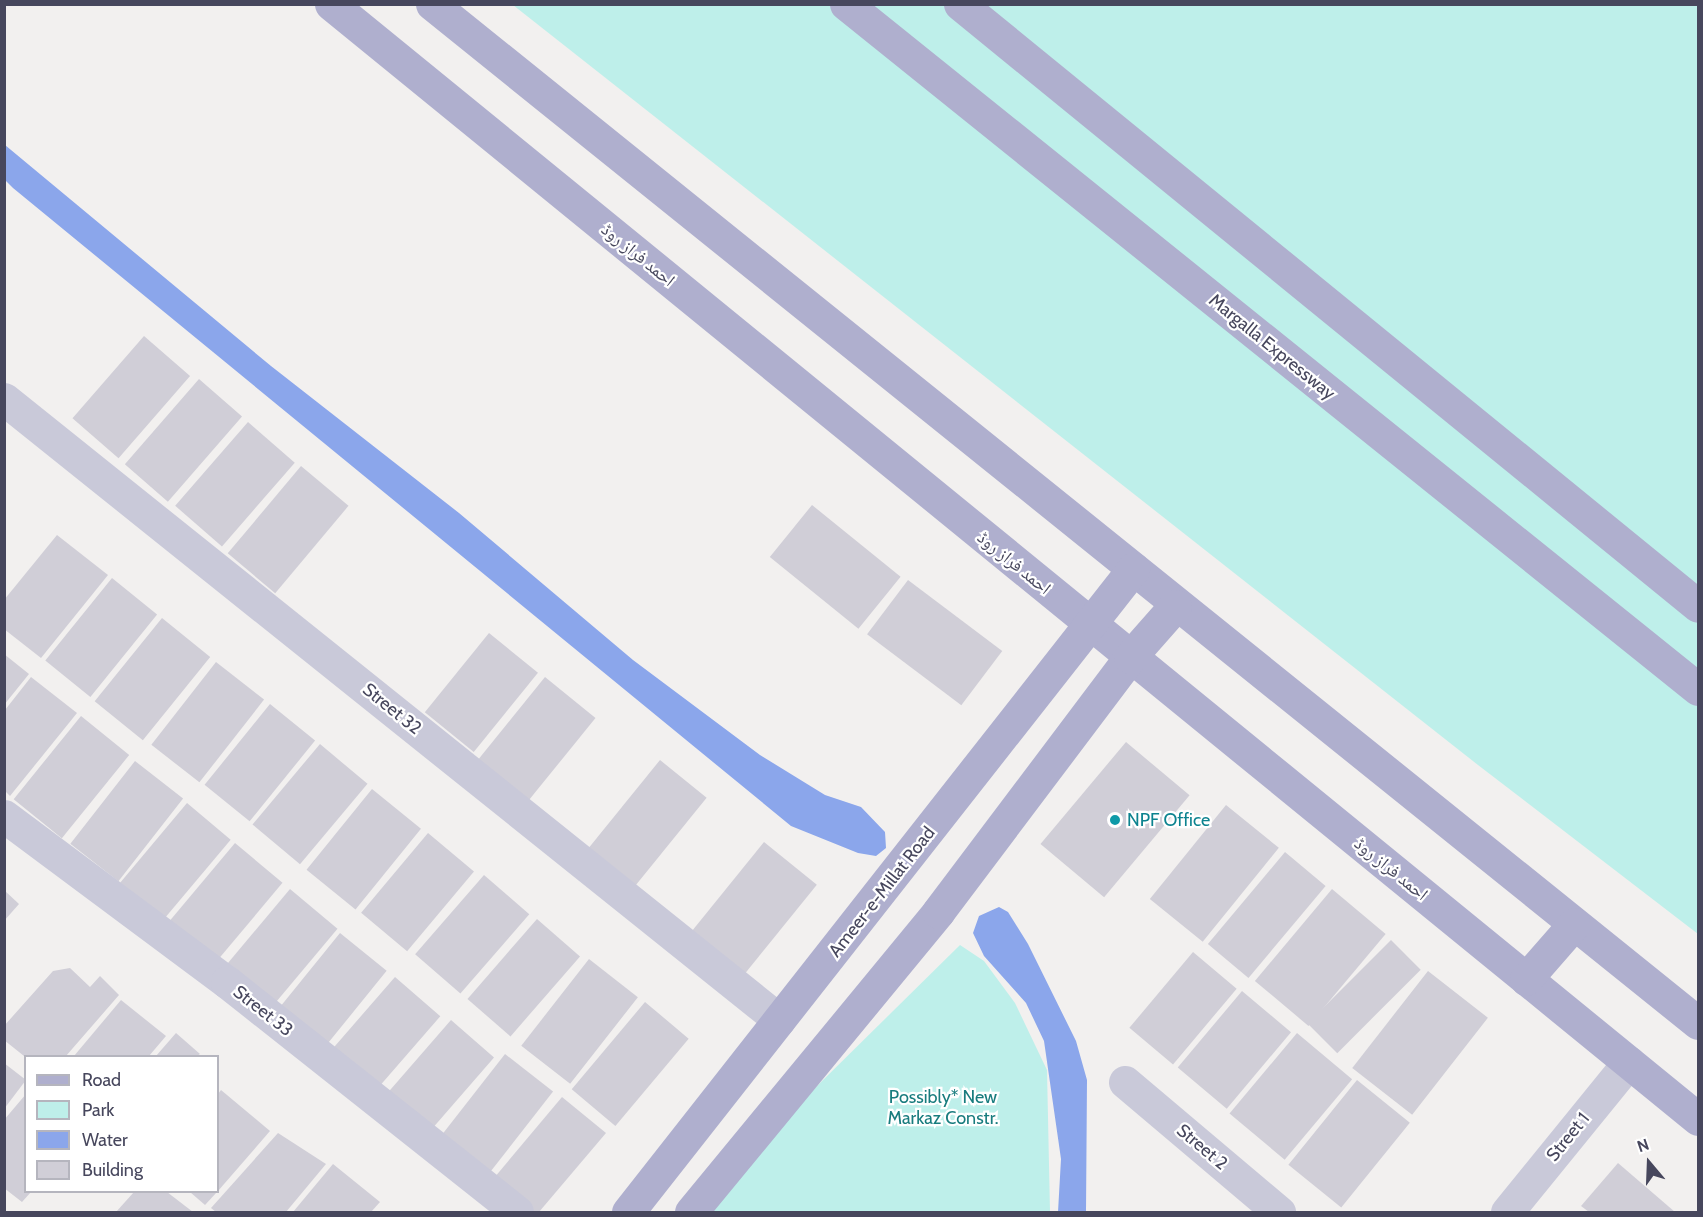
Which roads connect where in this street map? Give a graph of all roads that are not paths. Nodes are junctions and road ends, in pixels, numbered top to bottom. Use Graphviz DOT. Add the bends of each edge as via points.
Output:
graph roads {
  1 [pos="331,4"];
  2 [pos="432,4"];
  3 [pos="846,4"];
  4 [pos="960,4"];
  5 [pos="4,399"];
  6 [pos="1132,568"];
  7 [pos="1175,606"];
  8 [pos="1698,606"];
  9 [pos="1088,623"];
  10 [pos="1130,657"];
  11 [pos="1698,689"];
  12 [pos="4,816"];
  13 [pos="1574,924"];
  14 [pos="1526,979"];
  15 [pos="779,1020"];
  16 [pos="1698,1023"];
  17 [pos="1629,1062"];
  18 [pos="1125,1082"];
  19 [pos="1698,1119"];
  20 [pos="517,1212"];
  21 [pos="628,1212"];
  22 [pos="691,1212"];
  23 [pos="1279,1212"];
  24 [pos="1507,1212"];
  1 -- 9 [label="main road, احمد فراز روڈ"];
  2 -- 6 [label="main road"];
  3 -- 11 [label="main road, Margalla Expressway"];
  4 -- 8 [label="main road"];
  5 -- 15 [label="street, Street 32"];
  6 -- 7 [label="main road"];
  6 -- 9 [label="main road, Ameer-e-Millat Road"];
  7 -- 10 [label="main road"];
  7 -- 13 [label="main road"];
  9 -- 10 [label="main road, احمد فراز روڈ"];
  9 -- 15 [label="main road, Ameer-e-Millat Road" via="899,872"];
  10 -- 14 [label="main road, احمد فراز روڈ"];
  10 -- 22 [label="main road" via="938,912"];
  12 -- 20 [label="street, Street 33" via="226,982"];
  13 -- 14 [label="main road"];
  13 -- 16 [label="main road"];
  14 -- 17 [label="main road, احمد فراز روڈ"];
  15 -- 21 [label="main road, Ameer-e-Millat Road"];
  17 -- 19 [label="main road, احمد فراز روڈ"];
  17 -- 24 [label="street, Street 1"];
  18 -- 23 [label="street, Street 2"];
}
